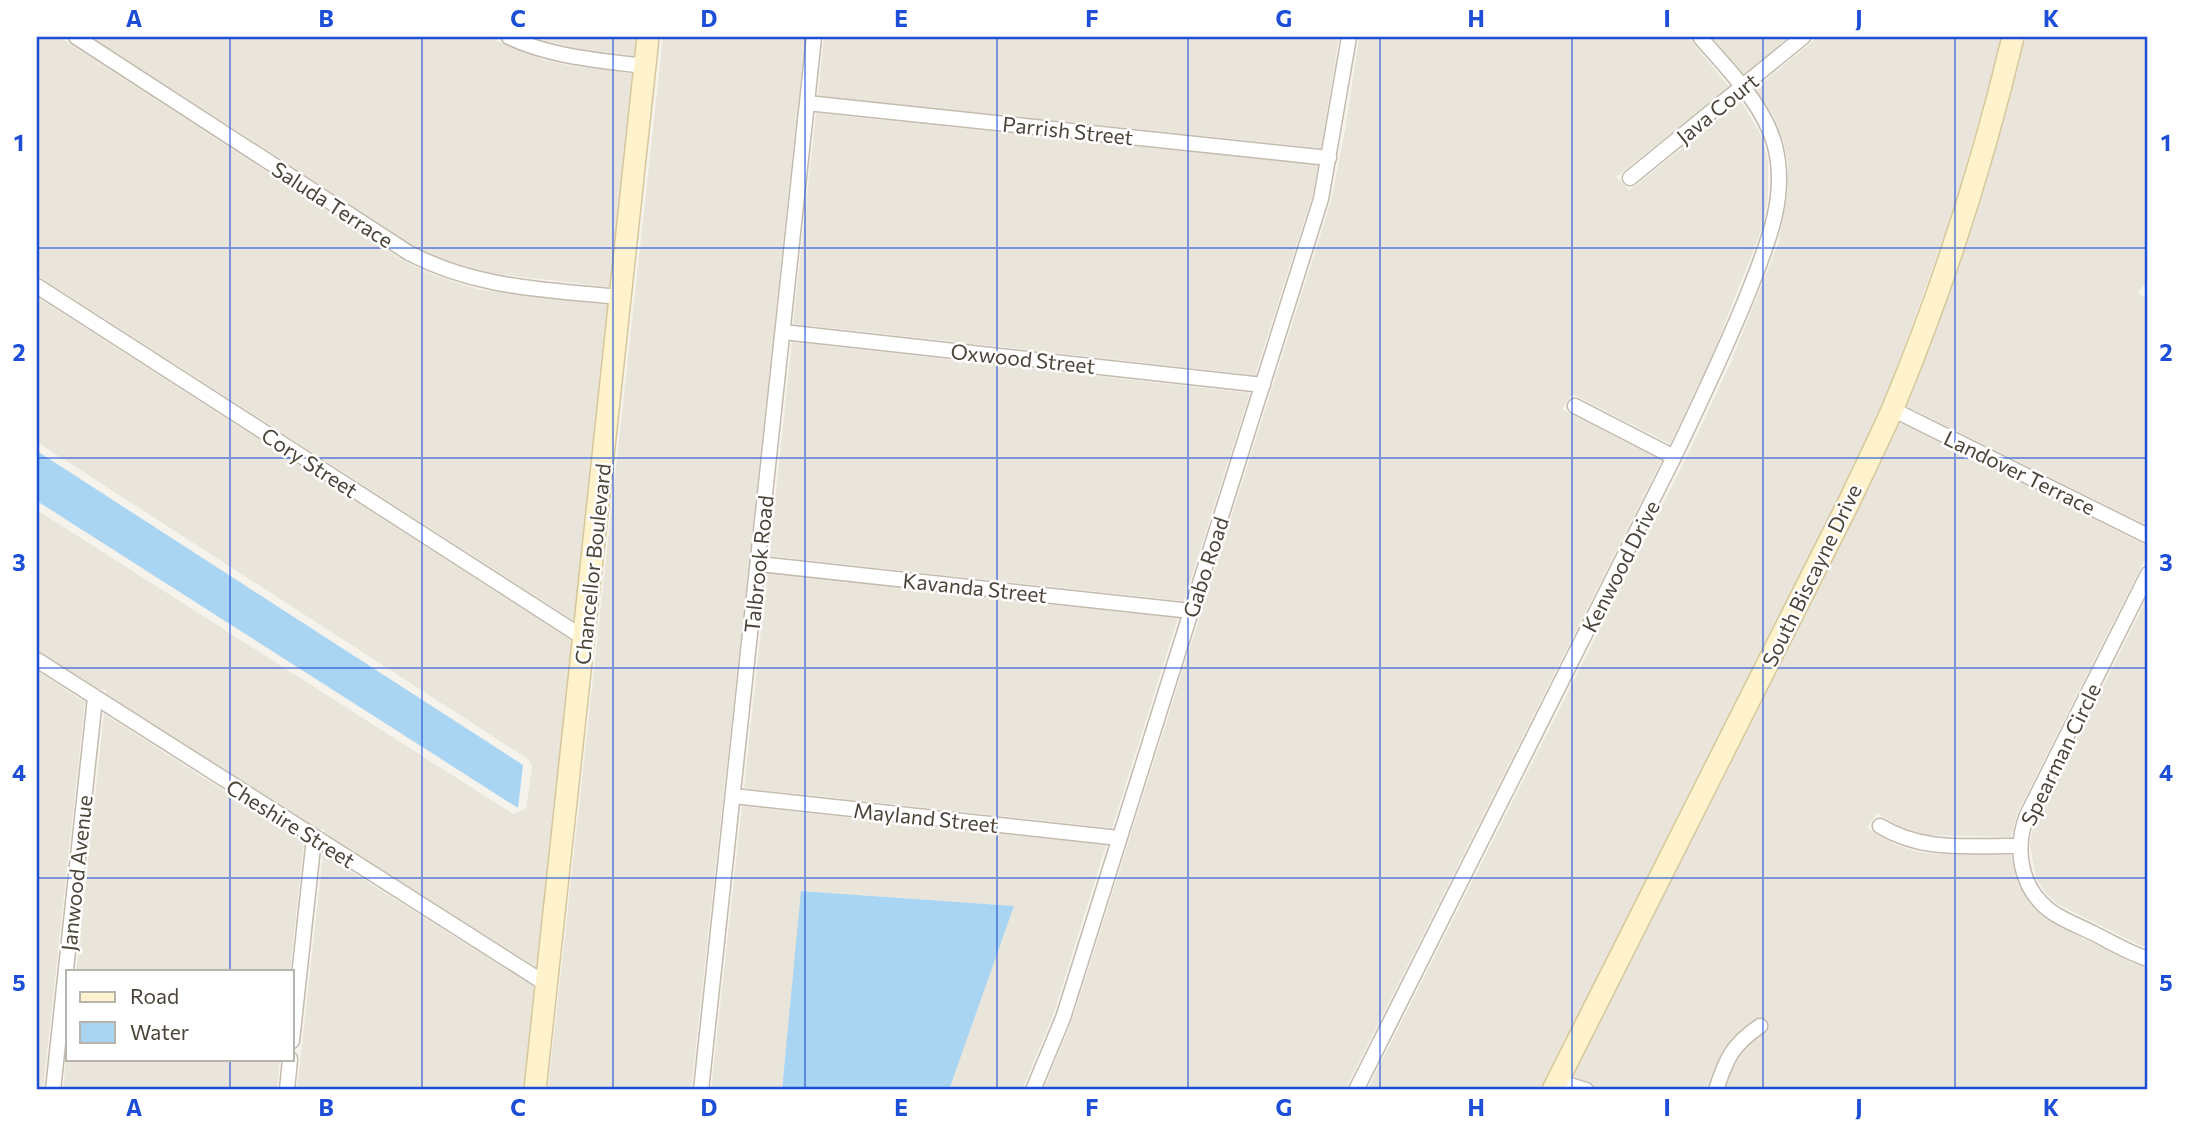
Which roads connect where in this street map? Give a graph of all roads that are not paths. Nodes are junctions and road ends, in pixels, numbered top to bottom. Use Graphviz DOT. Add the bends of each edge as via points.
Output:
graph roads {
  1 [pos="76,37"];
  2 [pos="509,37"];
  3 [pos="648,37"];
  4 [pos="814,37"];
  5 [pos="1349,37"];
  6 [pos="1700,37"];
  7 [pos="1803,37"];
  8 [pos="2013,37"];
  9 [pos="644,66"];
  10 [pos="1742,88"];
  11 [pos="807,103"];
  12 [pos="1329,158"];
  13 [pos="1630,178"];
  14 [pos="37,286"];
  15 [pos="619,297"];
  16 [pos="783,332"];
  17 [pos="1263,385"];
  18 [pos="1575,406"];
  19 [pos="1892,409"];
  20 [pos="1674,457"];
  21 [pos="2148,536"];
  22 [pos="759,564"];
  23 [pos="2148,574"];
  24 [pos="1191,611"];
  25 [pos="584,638"];
  26 [pos="37,660"];
  27 [pos="95,698"];
  28 [pos="733,796"];
  29 [pos="1880,826"];
  30 [pos="314,838"];
  31 [pos="1119,838"];
  32 [pos="2020,846"];
  33 [pos="2148,959"];
  34 [pos="547,984"];
  35 [pos="294,1023"];
  36 [pos="1760,1026"];
  37 [pos="290,1060"];
  38 [pos="1555,1086"];
  39 [pos="53,1090"];
  40 [pos="287,1090"];
  41 [pos="535,1090"];
  42 [pos="701,1090"];
  43 [pos="1033,1090"];
  44 [pos="1356,1090"];
  45 [pos="1586,1090"];
  46 [pos="1716,1090"];
  1 -- 15 [label="street, Saluda Terrace" via="431,265 477,280"];
  2 -- 9 [label="street" via="572,57"];
  3 -- 9 [label="street, Chancellor Boulevard"];
  4 -- 11 [label="street, Talbrook Road"];
  5 -- 12 [label="street, Gabo Road"];
  6 -- 10 [label="street, Kenwood Drive"];
  7 -- 10 [label="street, Java Court"];
  8 -- 19 [label="street, South Biscayne Drive" via="1961,221"];
  9 -- 15 [label="street, Chancellor Boulevard"];
  10 -- 13 [label="street, Java Court"];
  10 -- 20 [label="street, Kenwood Drive" via="1764,119 1775,146 1779,179 1776,213 1721,359"];
  11 -- 12 [label="street, Parrish Street"];
  11 -- 16 [label="street, Talbrook Road"];
  12 -- 17 [label="street, Gabo Road" via="1321,199"];
  14 -- 25 [label="street, Cory Street"];
  15 -- 25 [label="street, Chancellor Boulevard"];
  16 -- 17 [label="street, Oxwood Street"];
  16 -- 22 [label="street, Talbrook Road"];
  17 -- 24 [label="street, Gabo Road"];
  18 -- 20 [label="street"];
  19 -- 21 [label="street, Landover Terrace"];
  19 -- 38 [label="street, South Biscayne Drive"];
  20 -- 44 [label="street, Kenwood Drive"];
  22 -- 24 [label="street, Kavanda Street"];
  22 -- 28 [label="street, Talbrook Road"];
  23 -- 32 [label="street, Spearman Circle" via="2027,815"];
  24 -- 31 [label="street, Gabo Road"];
  25 -- 34 [label="street, Chancellor Boulevard"];
  26 -- 27 [label="street, Cheshire Street"];
  27 -- 30 [label="street, Cheshire Street"];
  27 -- 39 [label="street, Janwood Avenue"];
  28 -- 31 [label="street, Mayland Street"];
  28 -- 42 [label="street, Talbrook Road"];
  29 -- 32 [label="street" via="1900,838 1925,844"];
  30 -- 34 [label="street, Cheshire Street"];
  30 -- 35 [label="street"];
  31 -- 43 [label="street, Gabo Road" via="1063,1018"];
  32 -- 33 [label="street, Spearman Circle" via="2027,881 2048,909"];
  34 -- 41 [label="street, Chancellor Boulevard"];
  36 -- 46 [label="street" via="1732,1050"];
  37 -- 40 [label="street"];
  38 -- 45 [label="street"];
}
